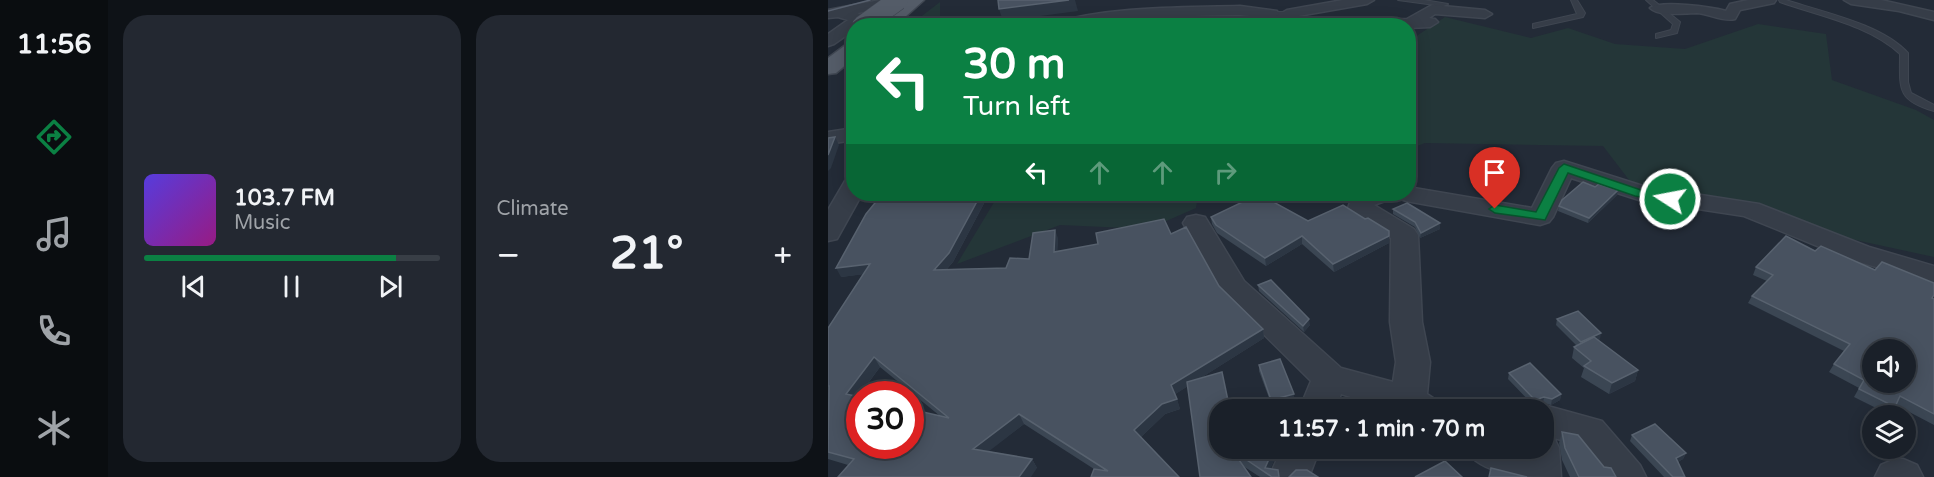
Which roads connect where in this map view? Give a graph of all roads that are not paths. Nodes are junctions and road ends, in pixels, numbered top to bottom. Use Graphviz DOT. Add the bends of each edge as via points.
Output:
graph roads {
  1 [pos="847,0"];
  2 [pos="900,0"];
  3 [pos="916,0"];
  4 [pos="1367,0"];
  5 [pos="1401,0"];
  6 [pos="1574,0"];
  7 [pos="1778,0"];
  8 [pos="1851,0"];
  9 [pos="1653,4"];
  10 [pos="831,11"];
  11 [pos="1485,14"];
  12 [pos="1434,16"];
  13 [pos="1934,16"];
  14 [pos="857,18"];
  15 [pos="874,18"];
  16 [pos="893,18"];
  17 [pos="1108,18"];
  18 [pos="1180,18"];
  19 [pos="1191,18"];
  20 [pos="1276,18"];
  21 [pos="1416,21"];
  22 [pos="1536,26"];
  23 [pos="846,28"];
  24 [pos="1659,36"];
  25 [pos="846,38"];
  26 [pos="828,41"];
  27 [pos="828,50"];
  28 [pos="846,54"];
  29 [pos="828,68"];
  30 [pos="1934,108"];
  31 [pos="846,135"];
  32 [pos="828,138"];
  33 [pos="1416,196"];
  34 [pos="846,200"];
  35 [pos="1362,201"];
  36 [pos="1196,223"];
  37 [pos="828,233"];
  38 [pos="1934,275"];
  39 [pos="1323,394"];
  40 [pos="1365,399"];
  41 [pos="1416,399"];
  42 [pos="1554,423"];
  43 [pos="1296,459"];
  44 [pos="1502,459"];
  45 [pos="1540,459"];
  46 [pos="1289,477"];
  47 [pos="1532,477"];
  48 [pos="1541,477"];
  49 [pos="1626,477"];
  50 [pos="1895,477"];
  51 [pos="1903,477"];
  1 -- 10 [label="street"];
  2 -- 10 [label="street"];
  2 -- 15 [label="main road, bridge"];
  3 -- 16 [label="main road"];
  4 -- 20 [label="street"];
  5 -- 12 [label="lane" via="1444,4"];
  6 -- 22 [label="lane" via="1580,15"];
  7 -- 9 [label="street" via="1735,8 1730,16"];
  7 -- 30 [label="lane" via="1896,45 1904,53 1903,90 1907,96"];
  8 -- 13 [label="street"];
  9 -- 24 [label="lane" via="1677,24 1674,31"];
  10 -- 14 [label="street"];
  11 -- 12 [label="street"];
  12 -- 21 [label="street"];
  17 -- 18 [label="street" via="1152,11"];
  19 -- 20 [label="street" via="1252,9"];
  23 -- 26 [label="street"];
  25 -- 27 [label="main road"];
  28 -- 29 [label="main road"];
  31 -- 32 [label="street"];
  33 -- 38 [label="street" via="1540,217 1564,168 1639,193 1750,208 1859,253"];
  34 -- 37 [label="street"];
  35 -- 41 [label="street" via="1361,208 1405,235 1406,322"];
  36 -- 39 [label="street" via="1233,287"];
  39 -- 40 [label="street"];
  42 -- 49 [label="street" via="1589,432"];
  43 -- 46 [label="street"];
  44 -- 47 [label="street"];
  45 -- 48 [label="street"];
  50 -- 51 [label="street"];
}
